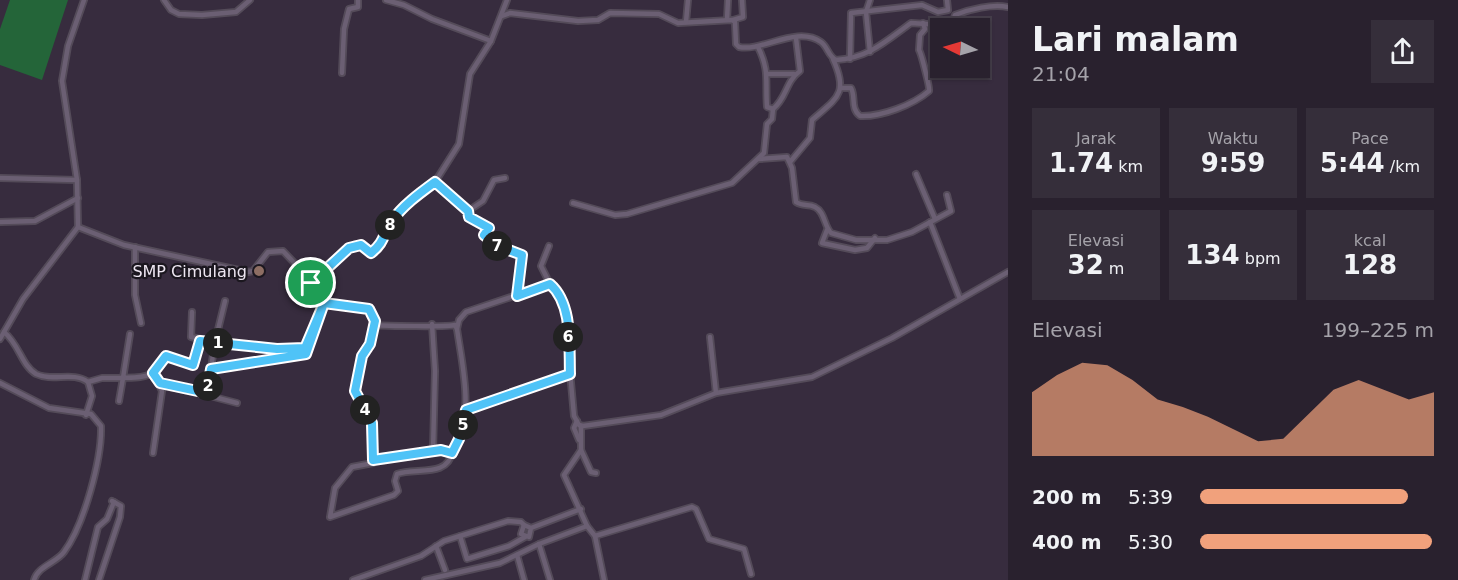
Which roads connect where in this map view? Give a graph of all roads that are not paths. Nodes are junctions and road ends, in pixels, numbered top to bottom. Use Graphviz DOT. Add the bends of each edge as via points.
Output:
graph roads {
  1 [pos="84,0"];
  2 [pos="164,0"];
  3 [pos="250,0"];
  4 [pos="358,0"];
  5 [pos="386,0"];
  6 [pos="507,0"];
  7 [pos="688,0"];
  8 [pos="728,0"];
  9 [pos="742,0"];
  10 [pos="870,0"];
  11 [pos="948,0"];
  12 [pos="917,3"];
  13 [pos="1008,8"];
  14 [pos="866,12"];
  15 [pos="502,16"];
  16 [pos="954,18"];
  17 [pos="730,20"];
  18 [pos="686,22"];
  19 [pos="922,23"];
  20 [pos="930,24"];
  21 [pos="796,38"];
  22 [pos="491,40"];
  23 [pos="758,46"];
  24 [pos="870,52"];
  25 [pos="833,59"];
  26 [pos="850,59"];
  27 [pos="342,73"];
  28 [pos="767,74"];
  29 [pos="794,75"];
  30 [pos="841,88"];
  31 [pos="772,109"];
  32 [pos="759,159"];
  33 [pos="789,162"];
  34 [pos="916,174"];
  35 [pos="0,178"];
  36 [pos="505,178"];
  37 [pos="77,180"];
  38 [pos="435,182"];
  39 [pos="947,195"];
  40 [pos="78,198"];
  41 [pos="573,203"];
  42 [pos="468,211"];
  43 [pos="935,219"];
  44 [pos="0,222"];
  45 [pos="930,222"];
  46 [pos="78,227"];
  47 [pos="827,230"];
  48 [pos="875,238"];
  49 [pos="549,246"];
  50 [pos="135,247"];
  51 [pos="1008,272"];
  52 [pos="311,283"];
  53 [pos="550,284"];
  54 [pos="517,296"];
  55 [pos="960,299"];
  56 [pos="225,300"];
  57 [pos="324,303"];
  58 [pos="192,312"];
  59 [pos="375,321"];
  60 [pos="141,323"];
  61 [pos="432,324"];
  62 [pos="457,329"];
  63 [pos="4,332"];
  64 [pos="130,334"];
  65 [pos="710,337"];
  66 [pos="0,339"];
  67 [pos="200,341"];
  68 [pos="215,342"];
  69 [pos="308,345"];
  70 [pos="211,369"];
  71 [pos="153,373"];
  72 [pos="570,374"];
  73 [pos="123,378"];
  74 [pos="88,382"];
  75 [pos="0,383"];
  76 [pos="160,383"];
  77 [pos="207,393"];
  78 [pos="716,393"];
  79 [pos="119,401"];
  80 [pos="237,403"];
  81 [pos="466,410"];
  82 [pos="86,416"];
  83 [pos="577,421"];
  84 [pos="581,426"];
  85 [pos="581,448"];
  86 [pos="433,451"];
  87 [pos="153,453"];
  88 [pos="452,453"];
  89 [pos="373,460"];
  90 [pos="596,473"];
  91 [pos="581,509"];
  92 [pos="524,525"];
  93 [pos="587,526"];
  94 [pos="531,528"];
  95 [pos="460,536"];
  96 [pos="595,536"];
  97 [pos="525,537"];
  98 [pos="538,544"];
  99 [pos="436,546"];
  100 [pos="517,555"];
  101 [pos="445,570"];
  102 [pos="751,574"];
  103 [pos="368,577"];
  104 [pos="34,580"];
  105 [pos="85,580"];
  106 [pos="99,580"];
  107 [pos="352,580"];
  108 [pos="425,580"];
  109 [pos="524,580"];
  110 [pos="550,580"];
  111 [pos="604,580"];
  1 -- 37 [label="street" via="68,46 62,81"];
  2 -- 3 [label="street" via="179,14 202,15 236,12"];
  4 -- 27 [label="street" via="358,7 350,9 344,29"];
  5 -- 22 [label="street"];
  6 -- 15 [label="street"];
  7 -- 18 [label="street"];
  8 -- 17 [label="street"];
  9 -- 17 [label="street" via="743,17"];
  10 -- 14 [label="street"];
  11 -- 12 [label="street" via="945,12"];
  12 -- 14 [label="street"];
  13 -- 16 [label="street" via="968,11"];
  14 -- 24 [label="street"];
  14 -- 26 [label="street" via="851,14"];
  15 -- 18 [label="street" via="510,13 591,20 608,13 659,14"];
  15 -- 22 [label="street"];
  17 -- 18 [label="street"];
  17 -- 23 [label="street" via="737,46"];
  19 -- 20 [label="street"];
  19 -- 24 [label="street" via="909,24"];
  19 -- 30 [label="street" via="925,29 920,35 919,50 924,56 924,76 930,86 923,96 899,107 860,116 854,109 851,88"];
  21 -- 23 [label="street" via="781,38"];
  21 -- 25 [label="street" via="822,42"];
  21 -- 29 [label="street" via="800,67"];
  22 -- 38 [label="street" via="470,75 459,144"];
  23 -- 28 [label="street"];
  24 -- 26 [label="street"];
  25 -- 26 [label="street"];
  25 -- 30 [label="street"];
  28 -- 29 [label="street"];
  28 -- 31 [label="street" via="767,107"];
  29 -- 31 [label="street" via="784,101"];
  30 -- 33 [label="street" via="833,103 812,120 810,138"];
  31 -- 32 [label="street" via="765,150"];
  32 -- 33 [label="street" via="787,157"];
  32 -- 41 [label="street" via="726,186 633,212 615,215"];
  33 -- 47 [label="street" via="796,202 820,211"];
  34 -- 43 [label="street"];
  35 -- 37 [label="street"];
  36 -- 42 [label="street" via="494,180 483,201"];
  37 -- 40 [label="street"];
  38 -- 42 [label="street"];
  38 -- 52 [label="street" via="392,221 382,244 371,253 361,245 349,248"];
  39 -- 43 [label="street" via="951,211"];
  40 -- 44 [label="street" via="35,221"];
  40 -- 46 [label="street"];
  42 -- 54 [label="street" via="469,217 489,228 484,235 498,246 522,255"];
  43 -- 45 [label="street"];
  45 -- 48 [label="street" via="889,240"];
  45 -- 55 [label="street"];
  46 -- 50 [label="street"];
  46 -- 63 [label="street" via="23,299"];
  47 -- 48 [label="street" via="856,240"];
  47 -- 48 [label="street" via="822,243 835,247 867,248"];
  49 -- 53 [label="street" via="541,266"];
  50 -- 52 [label="street" via="248,272 268,252 278,250 295,261"];
  50 -- 60 [label="street" via="135,295"];
  51 -- 55 [label="street"];
  52 -- 57 [label="street"];
  53 -- 54 [label="street"];
  53 -- 72 [label="street" via="564,305"];
  54 -- 62 [label="street" via="466,312"];
  55 -- 78 [label="street" via="812,377"];
  56 -- 68 [label="street"];
  57 -- 59 [label="street" via="369,309"];
  57 -- 69 [label="street"];
  58 -- 67 [label="street" via="189,335"];
  59 -- 61 [label="street" via="389,327"];
  59 -- 89 [label="street" via="355,391 372,423"];
  61 -- 62 [label="street" via="455,325"];
  61 -- 86 [label="street"];
  62 -- 81 [label="street"];
  63 -- 66 [label="street"];
  63 -- 74 [label="street" via="36,374 76,377"];
  64 -- 73 [label="street"];
  65 -- 78 [label="street"];
  67 -- 68 [label="street"];
  67 -- 71 [label="street" via="193,365 166,356"];
  68 -- 69 [label="street" via="277,349 301,349"];
  68 -- 70 [label="street"];
  69 -- 70 [label="street" via="303,355"];
  70 -- 77 [label="street"];
  71 -- 73 [label="street" via="144,378"];
  71 -- 76 [label="street"];
  72 -- 81 [label="street"];
  72 -- 83 [label="street"];
  73 -- 74 [label="street"];
  73 -- 79 [label="street"];
  74 -- 82 [label="street" via="92,396"];
  75 -- 82 [label="street" via="40,405"];
  76 -- 77 [label="street"];
  76 -- 87 [label="street" via="162,395"];
  77 -- 80 [label="street"];
  78 -- 84 [label="street" via="667,413"];
  81 -- 88 [label="street"];
  82 -- 104 [label="street" via="97,418 101,429 87,499 65,551 37,573"];
  83 -- 84 [label="street"];
  83 -- 85 [label="street" via="574,428"];
  84 -- 85 [label="street"];
  85 -- 90 [label="street" via="591,472"];
  85 -- 91 [label="street" via="564,475"];
  86 -- 88 [label="street"];
  86 -- 89 [label="street"];
  88 -- 89 [label="street" via="441,469 397,474 398,491 394,495 331,518 335,488 352,468 372,465"];
  91 -- 93 [label="street"];
  91 -- 94 [label="street"];
  92 -- 94 [label="street"];
  92 -- 95 [label="street" via="508,521"];
  92 -- 97 [label="street" via="520,532"];
  93 -- 96 [label="street"];
  93 -- 98 [label="street"];
  94 -- 97 [label="street" via="531,534"];
  95 -- 97 [label="street" via="467,559"];
  95 -- 99 [label="street"];
  96 -- 102 [label="street" via="692,507 709,539 744,549"];
  96 -- 111 [label="street"];
  98 -- 100 [label="street"];
  98 -- 110 [label="street"];
  99 -- 101 [label="street"];
  99 -- 103 [label="street"];
  100 -- 108 [label="street" via="500,563"];
  100 -- 109 [label="street"];
  103 -- 107 [label="street"];
  105 -- 106 [label="street" via="99,526 107,519 113,501 121,506 120,517"];
}
